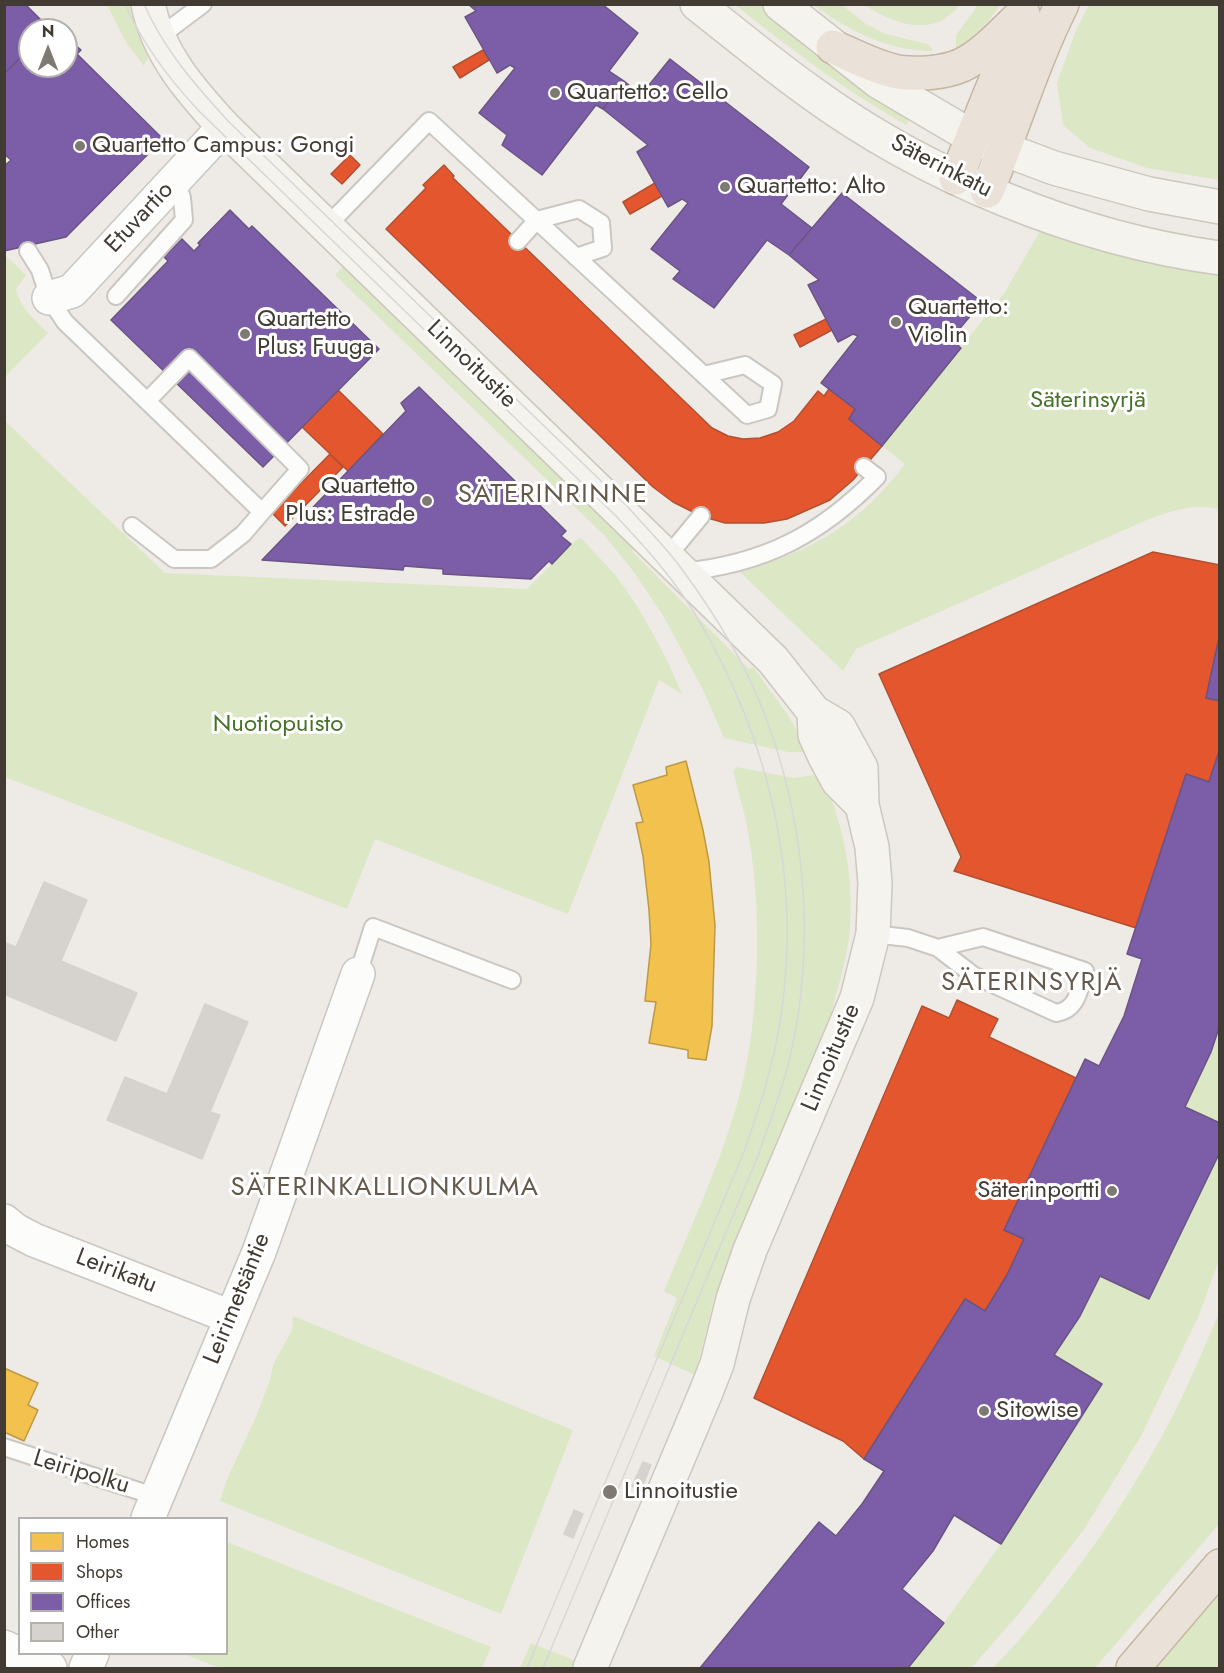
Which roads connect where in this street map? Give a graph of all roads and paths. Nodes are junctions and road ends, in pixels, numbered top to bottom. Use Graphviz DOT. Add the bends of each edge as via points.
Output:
graph roads {
  1 [pos="148,4"];
  2 [pos="203,4"];
  3 [pos="697,4"];
  4 [pos="780,4"];
  5 [pos="1062,4"];
  6 [pos="1025,9"];
  7 [pos="159,37"];
  8 [pos="832,47"];
  9 [pos="224,127"];
  10 [pos="974,138"];
  11 [pos="1004,151"];
  12 [pos="956,178"];
  13 [pos="176,179"];
  14 [pos="987,191"];
  15 [pos="1220,207"];
  16 [pos="537,220"];
  17 [pos="327,226"];
  18 [pos="518,241"];
  19 [pos="28,251"];
  20 [pos="576,257"];
  21 [pos="1220,258"];
  22 [pos="117,296"];
  23 [pos="49,298"];
  24 [pos="704,375"];
  25 [pos="147,401"];
  26 [pos="864,467"];
  27 [pos="262,512"];
  28 [pos="701,516"];
  29 [pos="132,526"];
  30 [pos="674,564"];
  31 [pos="873,934"];
  32 [pos="938,948"];
  33 [pos="358,974"];
  34 [pos="512,980"];
  35 [pos="4,1221"];
  36 [pos="231,1317"];
  37 [pos="4,1448"];
  38 [pos="153,1508"];
  39 [pos="1220,1566"];
  40 [pos="4,1647"];
  41 [pos="18,1653"];
  42 [pos="22,1655"];
  43 [pos="50,1668"];
  44 [pos="590,1668"];
  45 [pos="1133,1668"];
  1 -- 7 [label="street, Linnoitustie"];
  2 -- 7 [label="lane"];
  3 -- 12 [label="street, Säterinkatu" via="810,92"];
  4 -- 8 [label="street, Säterinkatu"];
  5 -- 11 [label="highway"];
  6 -- 8 [label="highway" via="984,50 949,69 897,72"];
  6 -- 10 [label="highway"];
  7 -- 9 [label="street, Linnoitustie" via="176,70"];
  8 -- 10 [label="street, Säterinkatu" via="879,82"];
  9 -- 13 [label="street, Etuvartio"];
  9 -- 17 [label="street, Linnoitustie"];
  10 -- 11 [label="street, Säterinkatu"];
  10 -- 12 [label="highway"];
  11 -- 14 [label="highway"];
  11 -- 15 [label="street, Säterinkatu" via="1149,194"];
  12 -- 14 [label="street, Säterinkatu"];
  13 -- 22 [label="lane" via="184,220"];
  13 -- 23 [label="street, Etuvartio" via="72,291"];
  14 -- 21 [label="street, Säterinkatu" via="1047,216"];
  16 -- 17 [label="lane" via="429,121"];
  16 -- 18 [label="lane"];
  16 -- 20 [label="lane"];
  16 -- 20 [label="lane" via="579,209 601,223 603,248"];
  17 -- 30 [label="street, Linnoitustie"];
  19 -- 23 [label="lane" via="40,270"];
  20 -- 24 [label="lane"];
  23 -- 25 [label="lane" via="65,322"];
  24 -- 24 [label="lane" via="724,402 747,415 768,410 773,384 745,364"];
  25 -- 27 [label="lane"];
  25 -- 27 [label="lane" via="189,358 300,469"];
  26 -- 30 [label="lane" via="877,477 834,516 800,539 733,565"];
  27 -- 29 [label="lane" via="243,534 211,559 174,559"];
  28 -- 30 [label="lane"];
  30 -- 31 [label="street, Linnoitustie" via="773,660 814,712 838,726 850,745 861,768 862,805 872,848"];
  31 -- 32 [label="lane" via="908,938"];
  31 -- 44 [label="street, Linnoitustie" via="857,998 750,1250 717,1364"];
  32 -- 32 [label="lane" via="973,975 1056,1013 1065,1012 1074,1004 1085,971 983,937"];
  33 -- 34 [label="lane" via="373,927"];
  33 -- 36 [label="street, Leirimetsäntie" via="259,1252"];
  35 -- 36 [label="street, Leirikatu" via="34,1239"];
  36 -- 38 [label="street, Leirimetsäntie"];
  37 -- 38 [label="lane, Leiripolku"];
  39 -- 45 [label="highway"];
  40 -- 41 [label="street"];
  42 -- 43 [label="street"];
}
